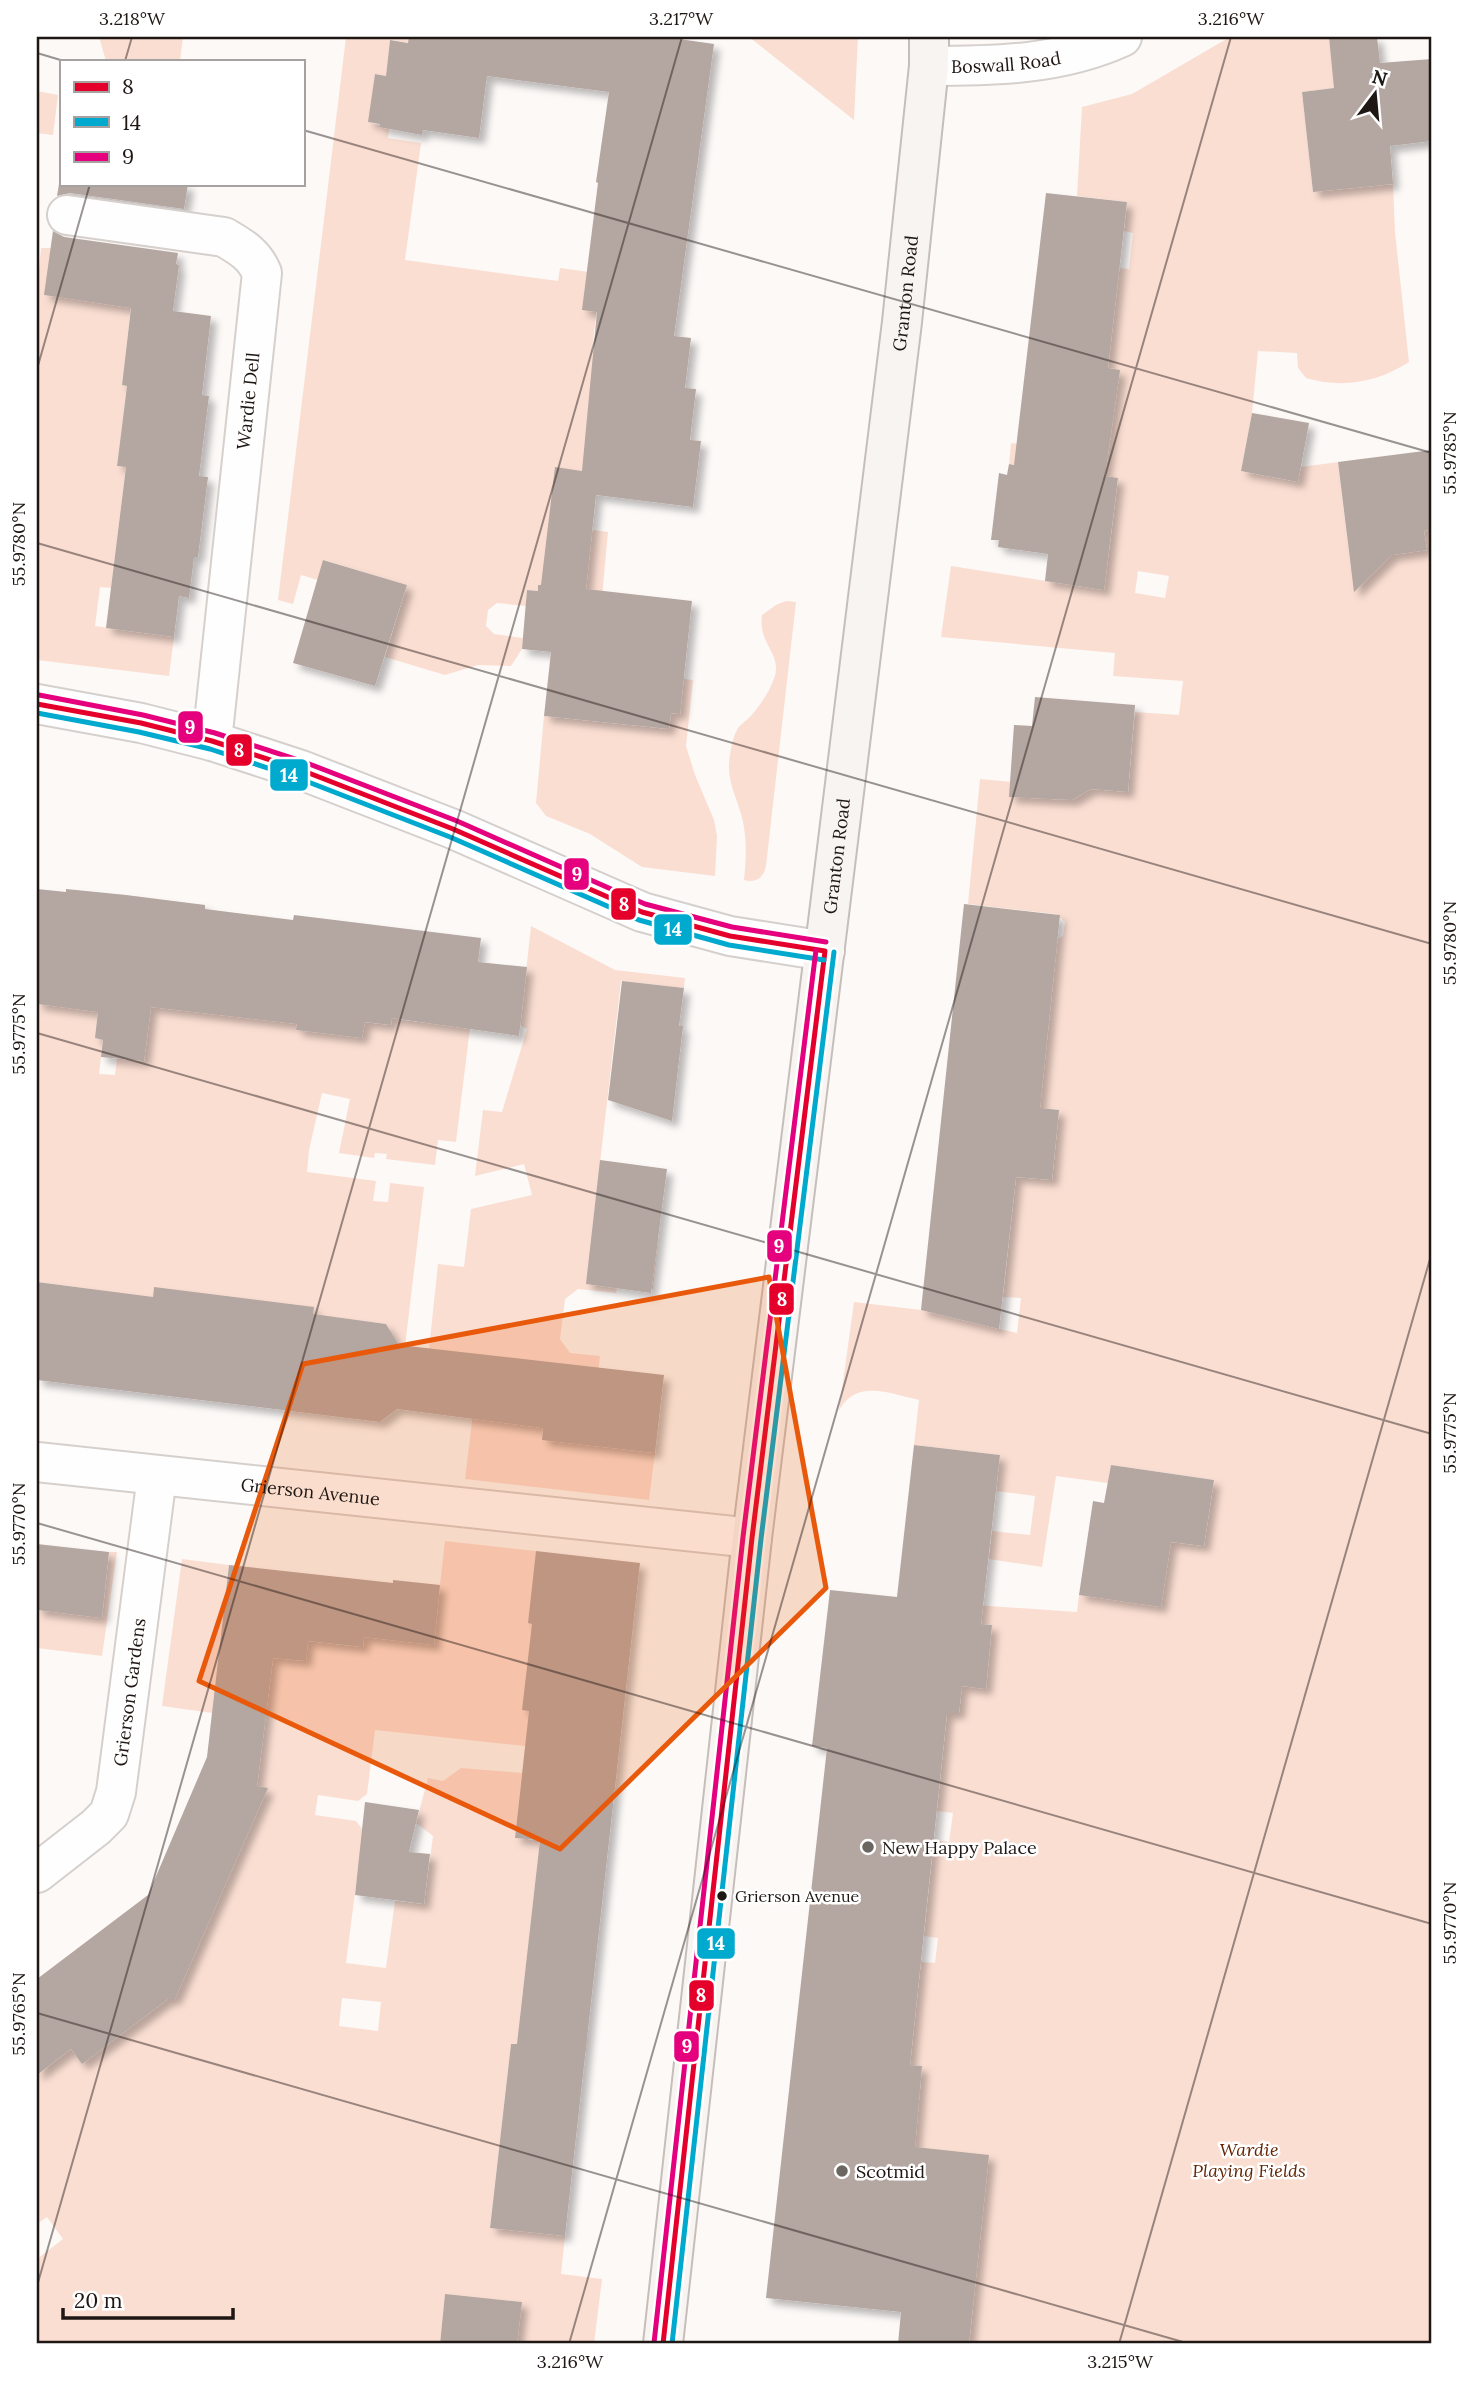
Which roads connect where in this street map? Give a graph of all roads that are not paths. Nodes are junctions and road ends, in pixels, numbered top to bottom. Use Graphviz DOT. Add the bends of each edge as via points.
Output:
graph roads {
  1 [pos="1122,37"];
  2 [pos="929,51"];
  3 [pos="67,215"];
  4 [pos="37,705"];
  5 [pos="212,741"];
  6 [pos="825,951"];
  7 [pos="37,1462"];
  8 [pos="157,1476"];
  9 [pos="752,1538"];
  10 [pos="37,1873"];
  11 [pos="663,2344"];
  1 -- 2 [label="street, Boswall Road" via="1039,61 983,66"];
  2 -- 6 [label="main road, Granton Road" via="902,322"];
  3 -- 5 [label="street, Wardie Dell" via="223,237 256,258 262,273"];
  4 -- 5 [label="street"];
  5 -- 6 [label="street" via="441,824 642,912 730,936"];
  6 -- 9 [label="main road, Granton Road"];
  7 -- 8 [label="street, Grierson Avenue"];
  8 -- 9 [label="street, Grierson Avenue"];
  8 -- 10 [label="street, Grierson Gardens" via="116,1792 109,1814 96,1828"];
  9 -- 11 [label="main road, Granton Road"];
}
